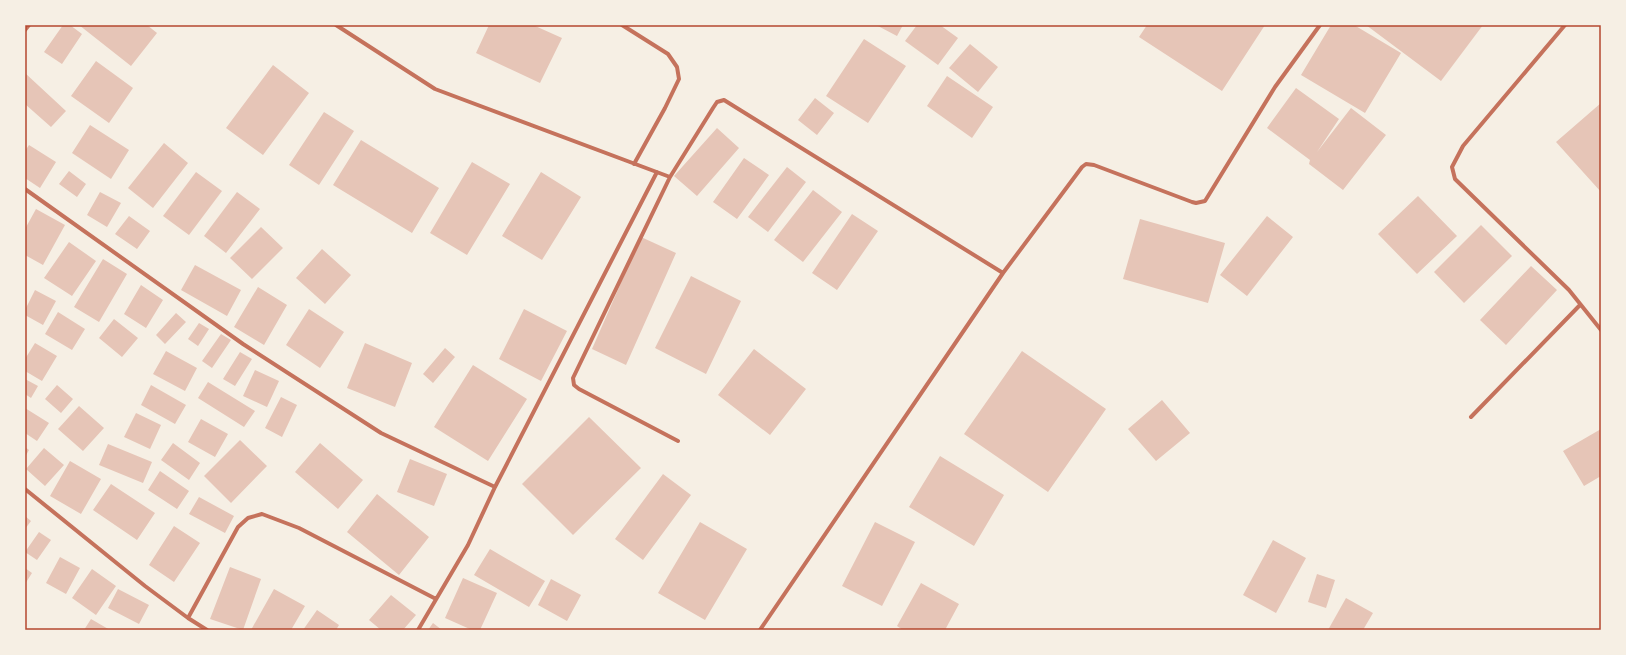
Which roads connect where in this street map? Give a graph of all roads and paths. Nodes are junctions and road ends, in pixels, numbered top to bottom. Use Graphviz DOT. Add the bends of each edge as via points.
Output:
graph roads {
  1 [pos="29,25"];
  2 [pos="336,25"];
  3 [pos="622,25"];
  4 [pos="1320,25"];
  5 [pos="1565,25"];
  6 [pos="25,30"];
  7 [pos="634,164"];
  8 [pos="657,172"];
  9 [pos="670,177"];
  10 [pos="25,189"];
  11 [pos="1003,273"];
  12 [pos="1580,305"];
  13 [pos="1601,330"];
  14 [pos="1471,417"];
  15 [pos="678,441"];
  16 [pos="495,487"];
  17 [pos="25,489"];
  18 [pos="436,599"];
  19 [pos="188,618"];
  20 [pos="207,630"];
  21 [pos="418,630"];
  22 [pos="760,630"];
  1 -- 6 [label="street"];
  2 -- 7 [label="street" via="434,89"];
  3 -- 7 [label="street" via="668,54 678,67 676,85"];
  4 -- 11 [label="street" via="1275,87 1205,201 1192,202 1086,164"];
  5 -- 12 [label="street" via="1463,146 1452,167 1455,179 1569,290"];
  7 -- 8 [label="street"];
  8 -- 9 [label="street"];
  8 -- 16 [label="street"];
  9 -- 11 [label="street" via="717,102 724,100"];
  9 -- 15 [label="street" via="573,378 574,385 579,389"];
  10 -- 16 [label="street" via="243,344 381,433"];
  11 -- 22 [label="street"];
  12 -- 13 [label="street"];
  12 -- 14 [label="street"];
  16 -- 18 [label="street" via="468,545"];
  17 -- 19 [label="street"];
  18 -- 19 [label="street" via="299,528 262,514 248,518 238,527"];
  18 -- 21 [label="street"];
  19 -- 20 [label="street"];
}
